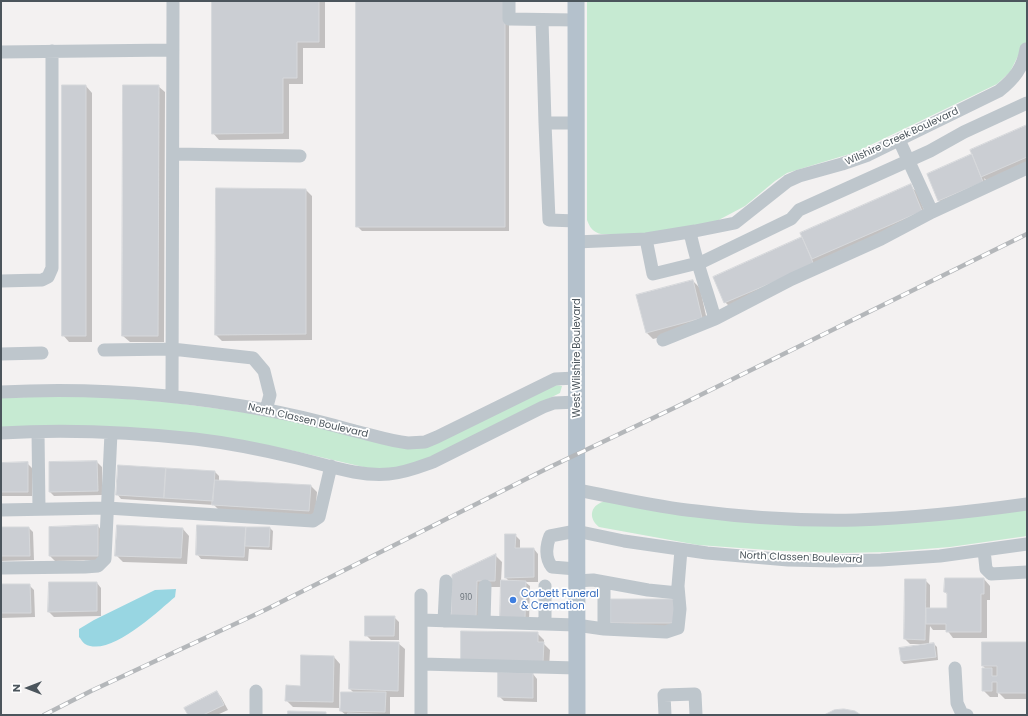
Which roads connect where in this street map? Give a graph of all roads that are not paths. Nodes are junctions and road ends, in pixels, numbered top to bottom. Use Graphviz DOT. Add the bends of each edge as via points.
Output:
graph roads {
  1 [pos="173,1"];
  2 [pos="509,1"];
  3 [pos="576,1"];
  4 [pos="542,20"];
  5 [pos="576,20"];
  6 [pos="173,50"];
  7 [pos="52,51"];
  8 [pos="1,52"];
  9 [pos="1026,52"];
  10 [pos="1027,103"];
  11 [pos="545,123"];
  12 [pos="576,123"];
  13 [pos="899,140"];
  14 [pos="173,154"];
  15 [pos="300,156"];
  16 [pos="908,160"];
  17 [pos="1027,168"];
  18 [pos="932,212"];
  19 [pos="576,221"];
  20 [pos="690,232"];
  21 [pos="646,239"];
  22 [pos="576,242"];
  23 [pos="699,263"];
  24 [pos="1,281"];
  25 [pos="715,319"];
  26 [pos="663,340"];
  27 [pos="172,349"];
  28 [pos="104,350"];
  29 [pos="42,353"];
  30 [pos="1,354"];
  31 [pos="576,378"];
  32 [pos="1,392"];
  33 [pos="172,396"];
  34 [pos="577,402"];
  35 [pos="266,410"];
  36 [pos="38,432"];
  37 [pos="1,433"];
  38 [pos="111,433"];
  39 [pos="331,466"];
  40 [pos="577,490"];
  41 [pos="1027,504"];
  42 [pos="107,508"];
  43 [pos="39,509"];
  44 [pos="1,510"];
  45 [pos="576,531"];
  46 [pos="1027,544"];
  47 [pos="681,550"];
  48 [pos="984,550"];
  49 [pos="1,568"];
  50 [pos="1027,572"];
  51 [pos="576,575"];
  52 [pos="446,581"];
  53 [pos="604,582"];
  54 [pos="485,586"];
  55 [pos="545,586"];
  56 [pos="678,593"];
  57 [pos="421,595"];
  58 [pos="421,620"];
  59 [pos="444,621"];
  60 [pos="484,622"];
  61 [pos="546,624"];
  62 [pos="576,625"];
  63 [pos="604,628"];
  64 [pos="421,664"];
  65 [pos="577,668"];
  66 [pos="955,668"];
  67 [pos="256,691"];
  68 [pos="256,715"];
  69 [pos="421,715"];
  70 [pos="577,715"];
  71 [pos="665,715"];
  72 [pos="696,715"];
  73 [pos="967,715"];
  1 -- 6 [label="street"];
  2 -- 4 [label="street" via="509,19"];
  3 -- 5 [label="main road, West Wilshire Boulevard"];
  4 -- 5 [label="street"];
  4 -- 11 [label="street"];
  5 -- 12 [label="main road, West Wilshire Boulevard"];
  6 -- 7 [label="street"];
  6 -- 14 [label="street"];
  7 -- 8 [label="street"];
  7 -- 24 [label="street" via="52,268 48,277 42,280"];
  9 -- 13 [label="street, Wilshire Creek Boulevard" via="1019,71 999,90"];
  10 -- 16 [label="street"];
  11 -- 12 [label="street"];
  11 -- 19 [label="street" via="549,220"];
  12 -- 19 [label="main road, West Wilshire Boulevard"];
  13 -- 16 [label="street"];
  13 -- 20 [label="street, Wilshire Creek Boulevard" via="868,155 788,181 734,223"];
  14 -- 15 [label="street"];
  14 -- 27 [label="street"];
  16 -- 18 [label="street"];
  16 -- 23 [label="street" via="799,210 791,219"];
  17 -- 18 [label="street"];
  18 -- 25 [label="street"];
  19 -- 22 [label="main road, West Wilshire Boulevard"];
  20 -- 21 [label="street, Wilshire Creek Boulevard"];
  20 -- 23 [label="street" via="694,253"];
  21 -- 22 [label="street, Wilshire Creek Boulevard"];
  21 -- 23 [label="street" via="653,274"];
  22 -- 31 [label="main road, West Wilshire Boulevard"];
  23 -- 25 [label="street"];
  25 -- 26 [label="street"];
  27 -- 28 [label="street"];
  27 -- 33 [label="street"];
  27 -- 35 [label="street" via="252,358 264,371 270,395"];
  29 -- 30 [label="street"];
  31 -- 34 [label="main road, West Wilshire Boulevard"];
  31 -- 35 [label="street, North Classen Boulevard" via="555,379 437,437 416,443 399,442"];
  32 -- 33 [label="street, North Classen Boulevard" via="96,392"];
  33 -- 35 [label="street, North Classen Boulevard"];
  34 -- 39 [label="street" via="554,402 433,462 402,472 372,474"];
  34 -- 40 [label="main road, West Wilshire Boulevard"];
  36 -- 37 [label="street"];
  36 -- 38 [label="street"];
  36 -- 43 [label="street"];
  38 -- 39 [label="street" via="195,439"];
  38 -- 42 [label="street"];
  39 -- 42 [label="street" via="319,517 313,521"];
  40 -- 41 [label="street" via="694,511 789,519 907,518"];
  40 -- 45 [label="main road, West Wilshire Boulevard"];
  42 -- 43 [label="street"];
  42 -- 49 [label="street" via="105,559 98,566"];
  43 -- 44 [label="street"];
  45 -- 47 [label="street, North Classen Boulevard"];
  45 -- 51 [label="main road, West Wilshire Boulevard"];
  45 -- 51 [label="street" via="550,536 546,545 548,562 552,567"];
  46 -- 48 [label="street, North Classen Boulevard"];
  47 -- 48 [label="street, North Classen Boulevard" via="834,561 940,556"];
  47 -- 56 [label="street"];
  48 -- 50 [label="street" via="986,569 991,574"];
  51 -- 53 [label="street"];
  51 -- 62 [label="main road, West Wilshire Boulevard"];
  52 -- 59 [label="street"];
  53 -- 56 [label="street"];
  53 -- 63 [label="street"];
  54 -- 60 [label="street"];
  55 -- 61 [label="street"];
  56 -- 63 [label="street" via="678,628 666,632"];
  57 -- 58 [label="street"];
  58 -- 59 [label="street"];
  58 -- 64 [label="street"];
  59 -- 60 [label="street"];
  60 -- 61 [label="street"];
  61 -- 62 [label="street"];
  62 -- 63 [label="street"];
  62 -- 65 [label="main road, West Wilshire Boulevard"];
  64 -- 65 [label="street"];
  64 -- 69 [label="street"];
  65 -- 70 [label="main road, West Wilshire Boulevard"];
  66 -- 73 [label="street" via="957,703 962,714"];
  67 -- 68 [label="street"];
  71 -- 72 [label="street" via="664,695 695,694"];
}
